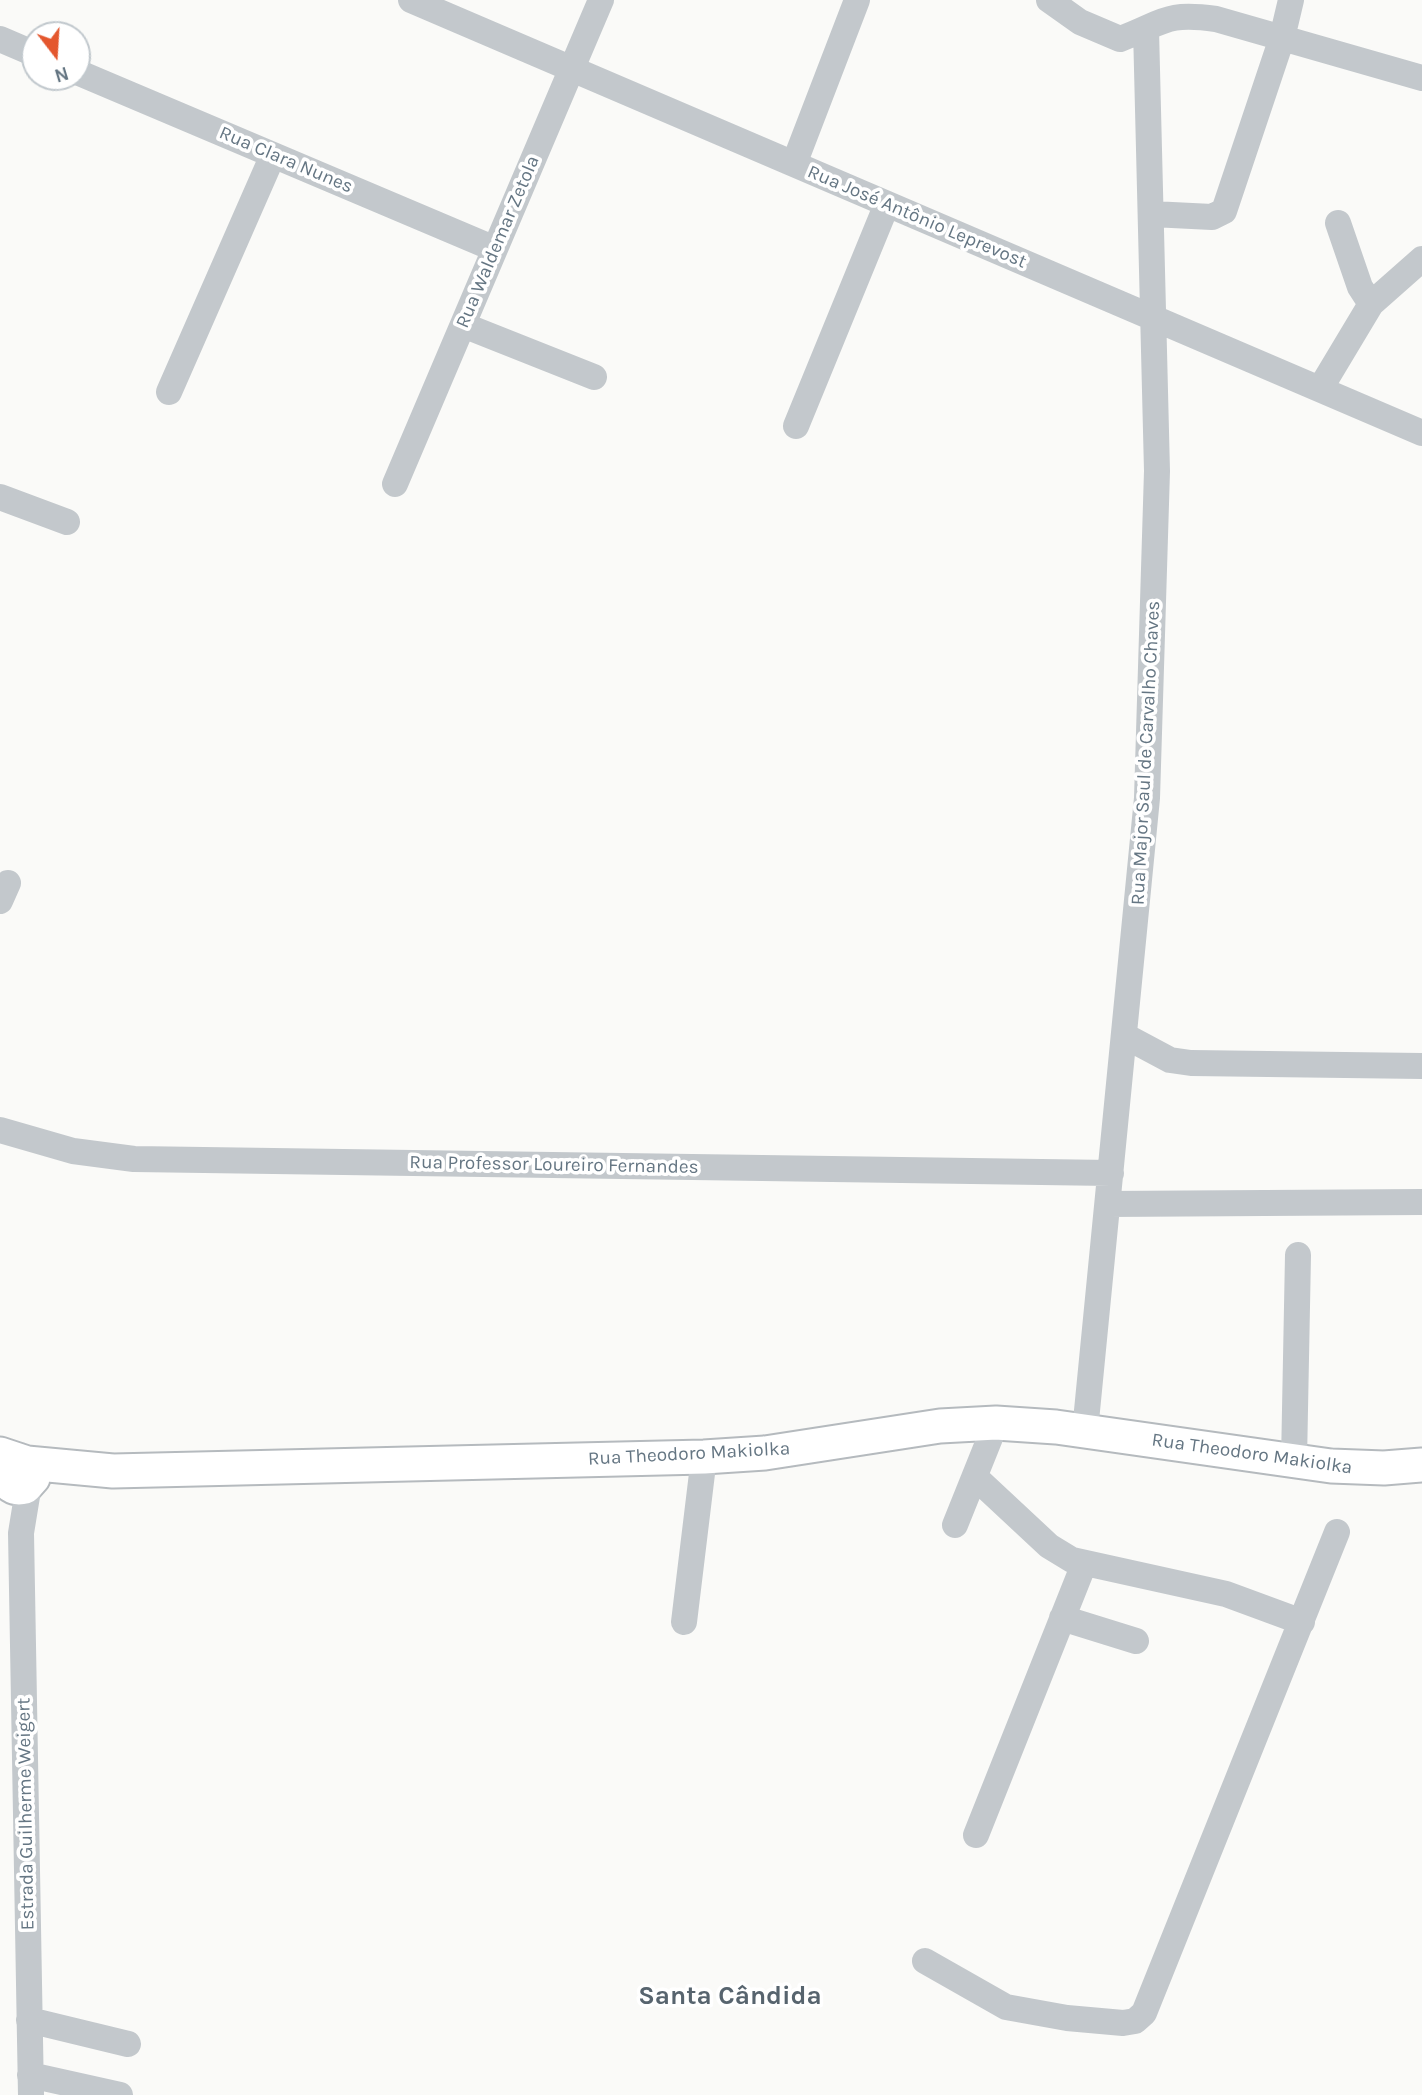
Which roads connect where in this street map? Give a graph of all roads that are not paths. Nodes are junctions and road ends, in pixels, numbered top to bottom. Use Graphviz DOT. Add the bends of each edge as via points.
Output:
graph roads {
  1 [pos="411,0"];
  2 [pos="601,0"];
  3 [pos="857,0"];
  4 [pos="1049,0"];
  5 [pos="1291,0"];
  6 [pos="1146,29"];
  7 [pos="1282,38"];
  8 [pos="0,39"];
  9 [pos="1120,39"];
  10 [pos="21,48"];
  11 [pos="572,69"];
  12 [pos="1148,72"];
  13 [pos="91,78"];
  14 [pos="1422,78"];
  15 [pos="273,155"];
  16 [pos="793,164"];
  17 [pos="887,204"];
  18 [pos="1152,214"];
  19 [pos="1338,223"];
  20 [pos="495,249"];
  21 [pos="1422,259"];
  22 [pos="1371,304"];
  23 [pos="1152,317"];
  24 [pos="463,324"];
  25 [pos="594,377"];
  26 [pos="1320,390"];
  27 [pos="169,392"];
  28 [pos="796,426"];
  29 [pos="1422,433"];
  30 [pos="395,484"];
  31 [pos="0,497"];
  32 [pos="67,522"];
  33 [pos="1125,1035"];
  34 [pos="1422,1066"];
  35 [pos="0,1130"];
  36 [pos="1111,1173"];
  37 [pos="1422,1202"];
  38 [pos="1108,1204"];
  39 [pos="1298,1255"];
  40 [pos="996,1423"];
  41 [pos="1085,1431"];
  42 [pos="704,1457"];
  43 [pos="1294,1461"];
  44 [pos="1422,1465"];
  45 [pos="15,1472"];
  46 [pos="975,1477"];
  47 [pos="955,1525"];
  48 [pos="1337,1532"];
  49 [pos="1084,1564"];
  50 [pos="1062,1618"];
  51 [pos="684,1622"];
  52 [pos="1302,1622"];
  53 [pos="1136,1641"];
  54 [pos="976,1835"];
  55 [pos="925,1961"];
  56 [pos="29,2020"];
  57 [pos="128,2044"];
  58 [pos="31,2085"];
  59 [pos="120,2095"];
  1 -- 11 [label="street, Rua José Antônio Leprevost"];
  2 -- 11 [label="street, Rua Waldemar Zetola"];
  3 -- 16 [label="street"];
  4 -- 9 [label="street" via="1080,22"];
  5 -- 7 [label="street"];
  6 -- 7 [label="street" via="1159,20 1186,15"];
  6 -- 9 [label="street"];
  6 -- 12 [label="street, Rua Major Saul de Carvalho Chaves"];
  7 -- 14 [label="street"];
  7 -- 18 [label="street" via="1224,211 1212,217"];
  8 -- 10 [label="street"];
  9 -- 12 [label="street"];
  11 -- 16 [label="street, Rua José Antônio Leprevost"];
  11 -- 20 [label="street, Rua Waldemar Zetola"];
  12 -- 18 [label="street, Rua Major Saul de Carvalho Chaves"];
  13 -- 15 [label="street, Rua Clara Nunes"];
  15 -- 20 [label="street, Rua Clara Nunes"];
  15 -- 27 [label="street"];
  16 -- 17 [label="street, Rua José Antônio Leprevost"];
  17 -- 23 [label="street, Rua José Antônio Leprevost"];
  17 -- 28 [label="street"];
  18 -- 23 [label="street, Rua Major Saul de Carvalho Chaves"];
  19 -- 22 [label="street" via="1360,287"];
  20 -- 24 [label="street, Rua Waldemar Zetola"];
  21 -- 22 [label="street"];
  22 -- 26 [label="street"];
  23 -- 26 [label="street, Rua José Antônio Leprevost"];
  23 -- 33 [label="street, Rua Major Saul de Carvalho Chaves" via="1157,471 1150,717 1143,856"];
  24 -- 25 [label="street"];
  24 -- 30 [label="street, Rua Waldemar Zetola"];
  26 -- 29 [label="street, Rua José Antônio Leprevost"];
  31 -- 32 [label="street"];
  33 -- 34 [label="street" via="1170,1060 1191,1063"];
  33 -- 36 [label="street, Rua Major Saul de Carvalho Chaves"];
  35 -- 36 [label="street, Rua Professor Loureiro Fernandes" via="73,1151 134,1159"];
  36 -- 38 [label="street, Rua Major Saul de Carvalho Chaves"];
  37 -- 38 [label="street"];
  38 -- 41 [label="street, Rua Major Saul de Carvalho Chaves"];
  39 -- 43 [label="street"];
  40 -- 41 [label="main road, Rua Theodoro Makiolka"];
  40 -- 42 [label="main road, Rua Theodoro Makiolka"];
  40 -- 46 [label="street"];
  41 -- 43 [label="main road, Rua Theodoro Makiolka"];
  42 -- 45 [label="main road, Rua Theodoro Makiolka"];
  42 -- 51 [label="street"];
  43 -- 44 [label="main road, Rua Theodoro Makiolka" via="1359,1468"];
  45 -- 56 [label="street, Estrada Guilherme Weigert" via="21,1533"];
  46 -- 47 [label="street"];
  46 -- 49 [label="street" via="1049,1546"];
  48 -- 52 [label="street"];
  49 -- 50 [label="street"];
  49 -- 52 [label="street" via="1226,1594"];
  50 -- 53 [label="street"];
  50 -- 54 [label="street"];
  52 -- 55 [label="street" via="1144,2013 1124,2023 1006,2007"];
  56 -- 57 [label="street"];
  56 -- 58 [label="street, Estrada Guilherme Weigert"];
  58 -- 59 [label="street"];
}
